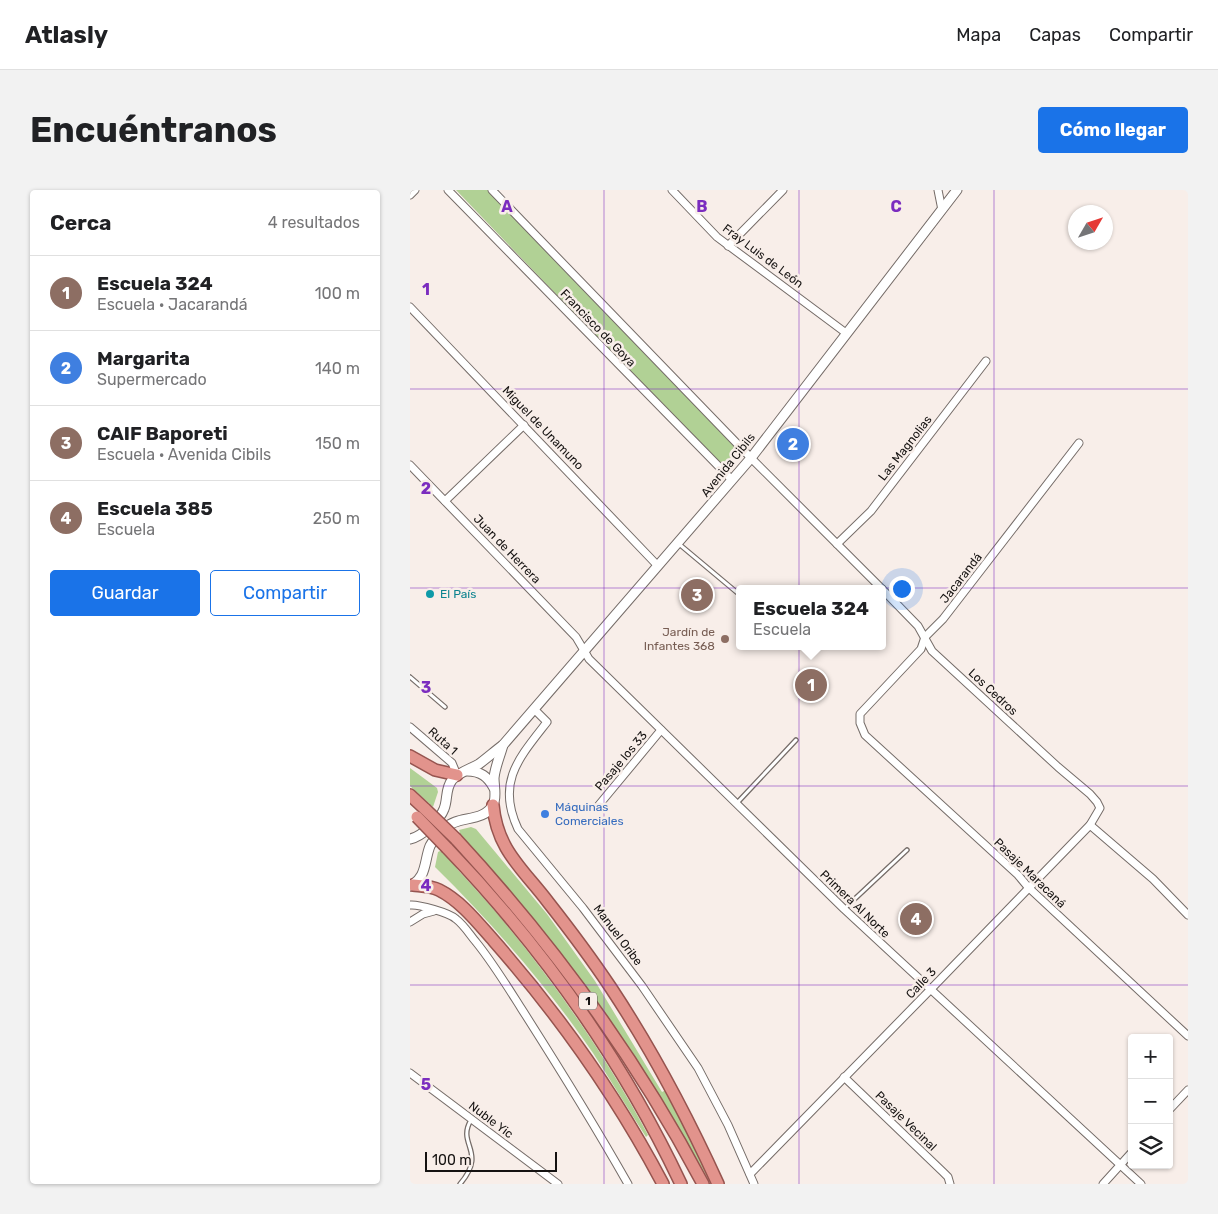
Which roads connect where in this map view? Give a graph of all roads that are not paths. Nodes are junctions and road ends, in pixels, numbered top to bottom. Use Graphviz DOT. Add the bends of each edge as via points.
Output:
graph roads {
  1 [pos="415,190"];
  2 [pos="448,190"];
  3 [pos="492,190"];
  4 [pos="672,190"];
  5 [pos="783,190"];
  6 [pos="938,190"];
  7 [pos="957,190"];
  8 [pos="410,195"];
  9 [pos="942,210"];
  10 [pos="728,246"];
  11 [pos="410,307"];
  12 [pos="846,333"];
  13 [pos="986,361"];
  14 [pos="524,425"];
  15 [pos="1080,442"];
  16 [pos="751,458"];
  17 [pos="410,465"];
  18 [pos="732,480"];
  19 [pos="445,501"];
  20 [pos="678,544"];
  21 [pos="838,544"];
  22 [pos="658,566"];
  23 [pos="878,585"];
  24 [pos="736,592"];
  25 [pos="886,593"];
  26 [pos="925,637"];
  27 [pos="584,651"];
  28 [pos="410,677"];
  29 [pos="445,707"];
  30 [pos="534,709"];
  31 [pos="860,723"];
  32 [pos="410,727"];
  33 [pos="661,730"];
  34 [pos="796,740"];
  35 [pos="503,745"];
  36 [pos="410,756"];
  37 [pos="462,773"];
  38 [pos="495,788"];
  39 [pos="410,795"];
  40 [pos="1097,802"];
  41 [pos="736,804"];
  42 [pos="493,805"];
  43 [pos="598,806"];
  44 [pos="413,814"];
  45 [pos="1090,825"];
  46 [pos="410,839"];
  47 [pos="908,850"];
  48 [pos="412,886"];
  49 [pos="1028,888"];
  50 [pos="410,905"];
  51 [pos="844,909"];
  52 [pos="434,911"];
  53 [pos="1188,915"];
  54 [pos="410,922"];
  55 [pos="930,990"];
  56 [pos="1188,1036"];
  57 [pos="410,1073"];
  58 [pos="844,1078"];
  59 [pos="1188,1090"];
  60 [pos="1173,1106"];
  61 [pos="471,1120"];
  62 [pos="1128,1157"];
  63 [pos="1120,1166"];
  64 [pos="750,1174"];
  65 [pos="460,1184"];
  66 [pos="557,1184"];
  67 [pos="628,1184"];
  68 [pos="663,1184"];
  69 [pos="680,1184"];
  70 [pos="703,1184"];
  71 [pos="718,1184"];
  72 [pos="754,1184"];
  73 [pos="950,1184"];
  74 [pos="1103,1184"];
  75 [pos="1141,1184"];
  1 -- 8 [label="street"];
  2 -- 18 [label="street, Francisco de Goya"];
  3 -- 16 [label="street, Francisco de Goya"];
  4 -- 10 [label="street, Fray Luis de León"];
  5 -- 10 [label="street"];
  6 -- 9 [label="street"];
  7 -- 9 [label="street, Avenida Cibils"];
  9 -- 12 [label="street, Avenida Cibils"];
  10 -- 12 [label="street, Fray Luis de León"];
  11 -- 14 [label="street, Miguel de Unamuno"];
  12 -- 16 [label="street, Avenida Cibils"];
  13 -- 21 [label="street, Las Magnolias" via="871,510"];
  14 -- 19 [label="street"];
  14 -- 22 [label="street, Miguel de Unamuno"];
  15 -- 26 [label="street, Jacarandá" via="943,619"];
  16 -- 18 [label="street, Avenida Cibils"];
  16 -- 21 [label="street, Los Cedros"];
  17 -- 19 [label="street, Juan de Herrera"];
  18 -- 20 [label="street, Avenida Cibils"];
  19 -- 27 [label="street, Juan de Herrera" via="576,637"];
  20 -- 22 [label="street, Avenida Cibils"];
  20 -- 24 [label="lane"];
  21 -- 23 [label="street, Los Cedros"];
  22 -- 27 [label="street, Avenida Cibils"];
  25 -- 26 [label="street, Los Cedros"];
  26 -- 31 [label="street, Jacarandá" via="921,649 860,714"];
  26 -- 40 [label="street, Los Cedros" via="932,651"];
  27 -- 30 [label="street, Avenida Cibils"];
  27 -- 33 [label="street, Primera Al Norte"];
  28 -- 29 [label="lane"];
  30 -- 35 [label="street, Avenida Cibils"];
  30 -- 64 [label="street, Manuel Oribe" via="547,722 511,776 510,809 518,829 642,986 698,1068"];
  31 -- 49 [label="street, Pasaje Maracaná" via="865,734 1018,875"];
  32 -- 37 [label="street, Ruta 1"];
  33 -- 41 [label="street, Primera Al Norte"];
  33 -- 43 [label="street, Pasaje los 33"];
  34 -- 41 [label="lane"];
  35 -- 37 [label="street, Avenida Cibils"];
  35 -- 38 [label="street, Avenida Cibils" via="495,771"];
  36 -- 37 [label="highway" via="430,768"];
  37 -- 38 [label="street" via="482,773"];
  37 -- 46 [label="street" via="448,786 441,815 422,834"];
  38 -- 42 [label="street, Avenida Cibils"];
  39 -- 70 [label="highway, 1, bridge" via="456,839 513,903 572,978 635,1069"];
  40 -- 45 [label="street, Calle 3" via="1100,808"];
  41 -- 51 [label="street, Primera Al Norte"];
  42 -- 48 [label="street" via="479,816 458,820 446,827 432,842 425,870"];
  42 -- 71 [label="highway" via="496,827 504,846 611,988 664,1076"];
  44 -- 69 [label="highway, 1, bridge" via="513,920 579,1008 649,1119"];
  45 -- 49 [label="street, Calle 3"];
  45 -- 53 [label="street" via="1153,879"];
  47 -- 51 [label="lane"];
  48 -- 68 [label="highway" via="439,890 454,899 509,959 583,1055"];
  49 -- 55 [label="street, Calle 3"];
  49 -- 56 [label="street, Pasaje Maracaná"];
  50 -- 52 [label="street"];
  51 -- 55 [label="street, Primera Al Norte"];
  52 -- 54 [label="street"];
  52 -- 67 [label="street" via="445,912 456,919 488,958 567,1080"];
  55 -- 58 [label="street, Calle 3"];
  55 -- 63 [label="street, Primera Al Norte"];
  57 -- 61 [label="street, Nuble Yic"];
  58 -- 64 [label="street, Calle 3"];
  58 -- 73 [label="street, Pasaje Vecinal" via="943,1172"];
  59 -- 60 [label="street"];
  61 -- 65 [label="lane" via="466,1134 473,1155 472,1165"];
  61 -- 66 [label="street, Nuble Yic"];
  62 -- 63 [label="street"];
  63 -- 74 [label="street"];
  63 -- 75 [label="street, Primera Al Norte"];
  64 -- 72 [label="street, Manuel Oribe"];
}
